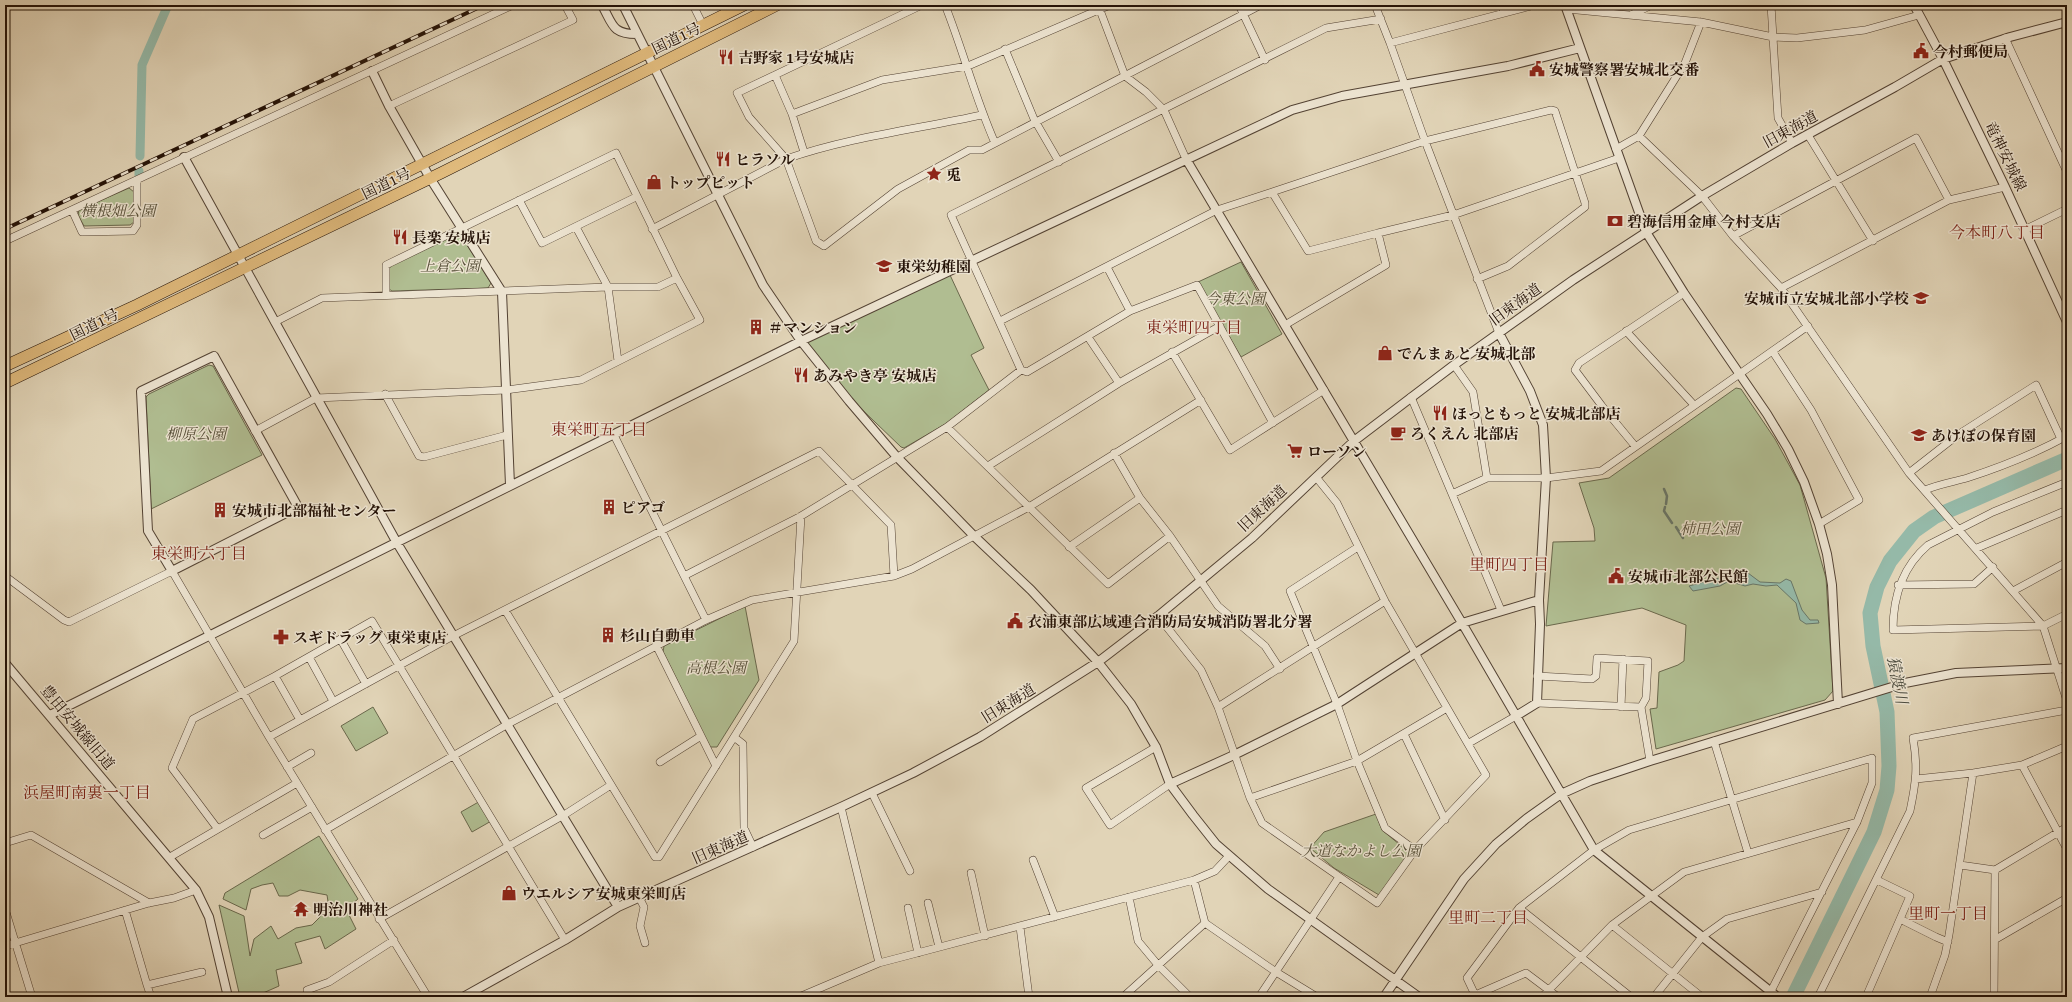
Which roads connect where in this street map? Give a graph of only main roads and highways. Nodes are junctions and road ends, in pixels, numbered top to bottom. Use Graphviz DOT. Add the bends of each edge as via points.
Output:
graph roads {
  1 [pos="744,5"];
  2 [pos="777,5"];
  3 [pos="5,366"];
  4 [pos="5,383"];
  1 -- 3 [label="highway, 国道1号" via="137,305"];
  2 -- 4 [label="highway, 国道1号" via="430,178"];
}
